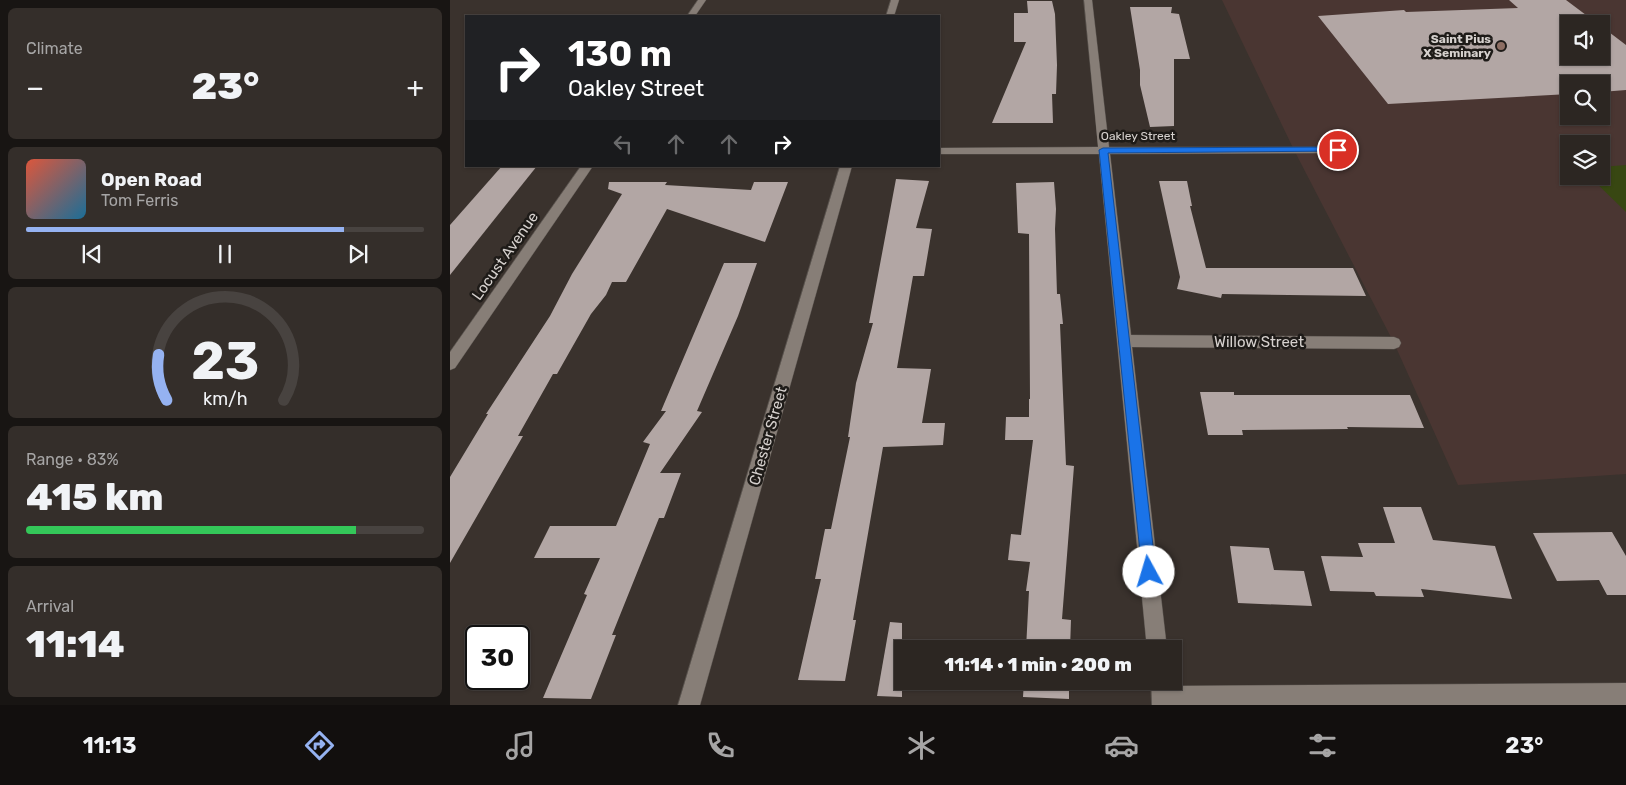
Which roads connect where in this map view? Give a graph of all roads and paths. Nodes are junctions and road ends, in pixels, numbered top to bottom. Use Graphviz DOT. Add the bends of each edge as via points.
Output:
graph roads {
  1 [pos="702,0"];
  2 [pos="895,0"];
  3 [pos="1088,0"];
  4 [pos="692,15"];
  5 [pos="890,15"];
  6 [pos="940,150"];
  7 [pos="1103,150"];
  8 [pos="1338,150"];
  9 [pos="586,167"];
  10 [pos="846,167"];
  11 [pos="1124,341"];
  12 [pos="1394,343"];
  13 [pos="450,364"];
  14 [pos="1156,640"];
  15 [pos="1162,694"];
  16 [pos="1626,694"];
  17 [pos="689,705"];
  1 -- 4 [label="street"];
  2 -- 5 [label="street"];
  3 -- 7 [label="street"];
  6 -- 7 [label="street, Oakley Street"];
  7 -- 8 [label="street, Oakley Street"];
  7 -- 11 [label="street"];
  9 -- 13 [label="street, Locust Avenue"];
  10 -- 17 [label="street, Chester Street"];
  11 -- 12 [label="street, Willow Street"];
  11 -- 14 [label="street"];
  15 -- 16 [label="street"];
}
